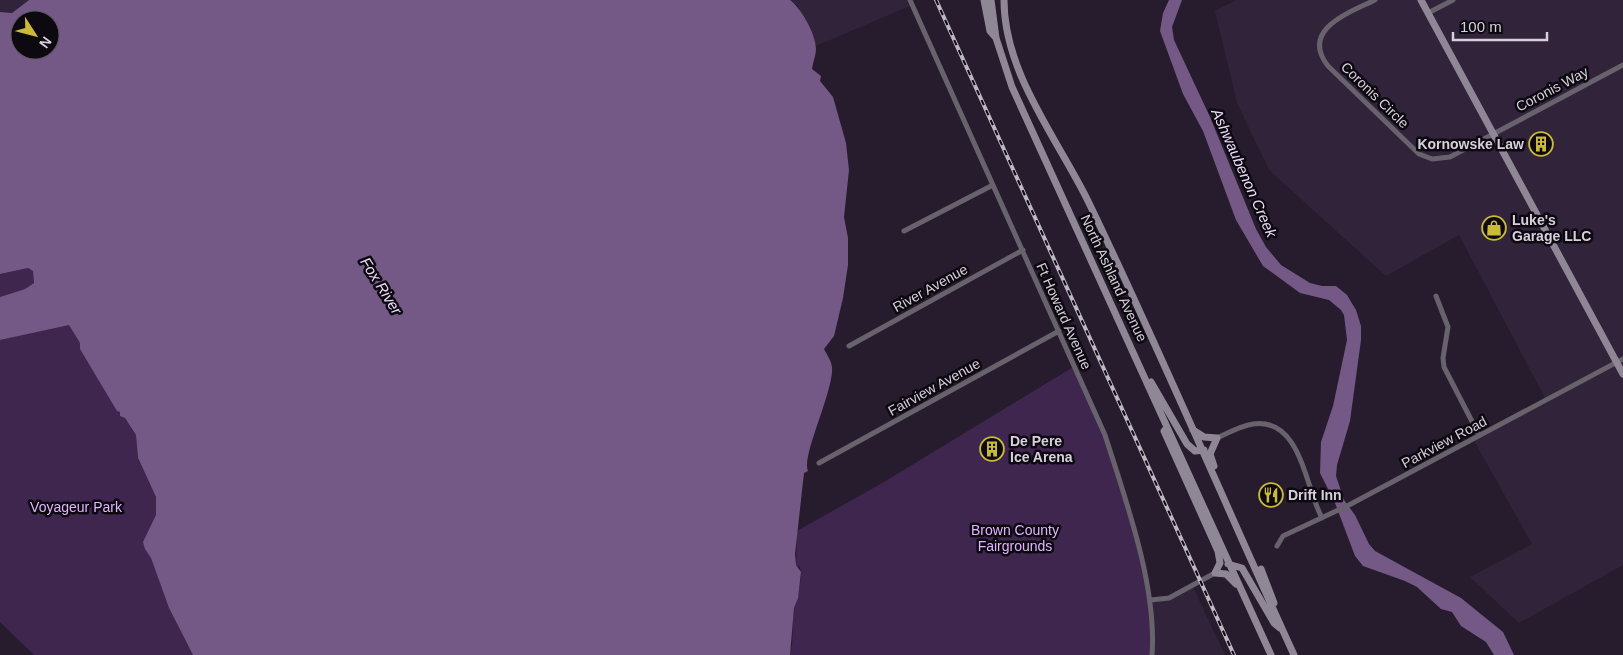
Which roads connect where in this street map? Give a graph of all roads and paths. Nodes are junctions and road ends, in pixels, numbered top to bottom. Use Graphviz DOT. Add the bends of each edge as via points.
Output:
graph roads {
  1 [pos="910,0"];
  2 [pos="984,0"];
  3 [pos="992,0"];
  4 [pos="1004,0"];
  5 [pos="1376,0"];
  6 [pos="1421,0"];
  7 [pos="1453,0"];
  8 [pos="1428,13"];
  9 [pos="996,38"];
  10 [pos="1623,65"];
  11 [pos="1492,134"];
  12 [pos="993,185"];
  13 [pos="904,230"];
  14 [pos="1023,250"];
  15 [pos="1436,296"];
  16 [pos="1059,331"];
  17 [pos="849,346"];
  18 [pos="1620,360"];
  19 [pos="1142,370"];
  20 [pos="1623,374"];
  21 [pos="1167,426"];
  22 [pos="1192,430"];
  23 [pos="1479,435"];
  24 [pos="1215,442"];
  25 [pos="1202,451"];
  26 [pos="819,463"];
  27 [pos="1322,518"];
  28 [pos="1277,546"];
  29 [pos="1230,563"];
  30 [pos="1217,570"];
  31 [pos="1243,592"];
  32 [pos="1151,600"];
  33 [pos="1277,616"];
  34 [pos="1284,632"];
  35 [pos="1152,655"];
  36 [pos="1271,655"];
  37 [pos="1294,655"];
  1 -- 12 [label="street, Ft Howard Avenue"];
  2 -- 9 [label="main road, North Ashland Avenue" via="990,31"];
  3 -- 9 [label="main road"];
  4 -- 22 [label="main road, North Ashland Avenue" via="1011,42 1028,89 1087,200"];
  5 -- 11 [label="street, Coronis Circle" via="1332,22 1323,32 1320,48 1328,66 1425,157 1444,159"];
  6 -- 8 [label="main road"];
  7 -- 8 [label="street"];
  8 -- 11 [label="main road"];
  9 -- 19 [label="main road, North Ashland Avenue" via="1012,87"];
  10 -- 11 [label="street, Coronis Way"];
  11 -- 18 [label="main road"];
  12 -- 13 [label="street"];
  12 -- 14 [label="street, Ft Howard Avenue"];
  14 -- 16 [label="street, Ft Howard Avenue"];
  14 -- 17 [label="street, River Avenue"];
  15 -- 23 [label="street" via="1448,327 1444,367"];
  16 -- 26 [label="street, Fairview Avenue"];
  16 -- 32 [label="street, Ft Howard Avenue" via="1105,435 1124,493"];
  18 -- 20 [label="main road"];
  18 -- 23 [label="street, Parkview Road"];
  19 -- 21 [label="main road, North Ashland Avenue"];
  19 -- 25 [label="main road" via="1187,444 1195,451"];
  21 -- 29 [label="main road, North Ashland Avenue"];
  21 -- 30 [label="main road" via="1164,431 1218,551"];
  22 -- 24 [label="main road"];
  22 -- 25 [label="main road, North Ashland Avenue"];
  23 -- 27 [label="street, Parkview Road"];
  24 -- 25 [label="main road"];
  24 -- 27 [label="street" via="1254,424 1270,426 1284,433 1296,449"];
  24 -- 33 [label="main road" via="1211,460 1272,592"];
  25 -- 33 [label="main road, North Ashland Avenue"];
  27 -- 28 [label="street, Parkview Road" via="1283,536"];
  29 -- 30 [label="main road"];
  29 -- 31 [label="main road, North Ashland Avenue"];
  29 -- 34 [label="main road" via="1244,570 1274,623"];
  30 -- 31 [label="main road" via="1229,576"];
  30 -- 32 [label="street" via="1169,598"];
  31 -- 36 [label="main road, North Ashland Avenue"];
  32 -- 35 [label="street, Ft Howard Avenue"];
  33 -- 34 [label="main road"];
  34 -- 37 [label="main road"];
}
